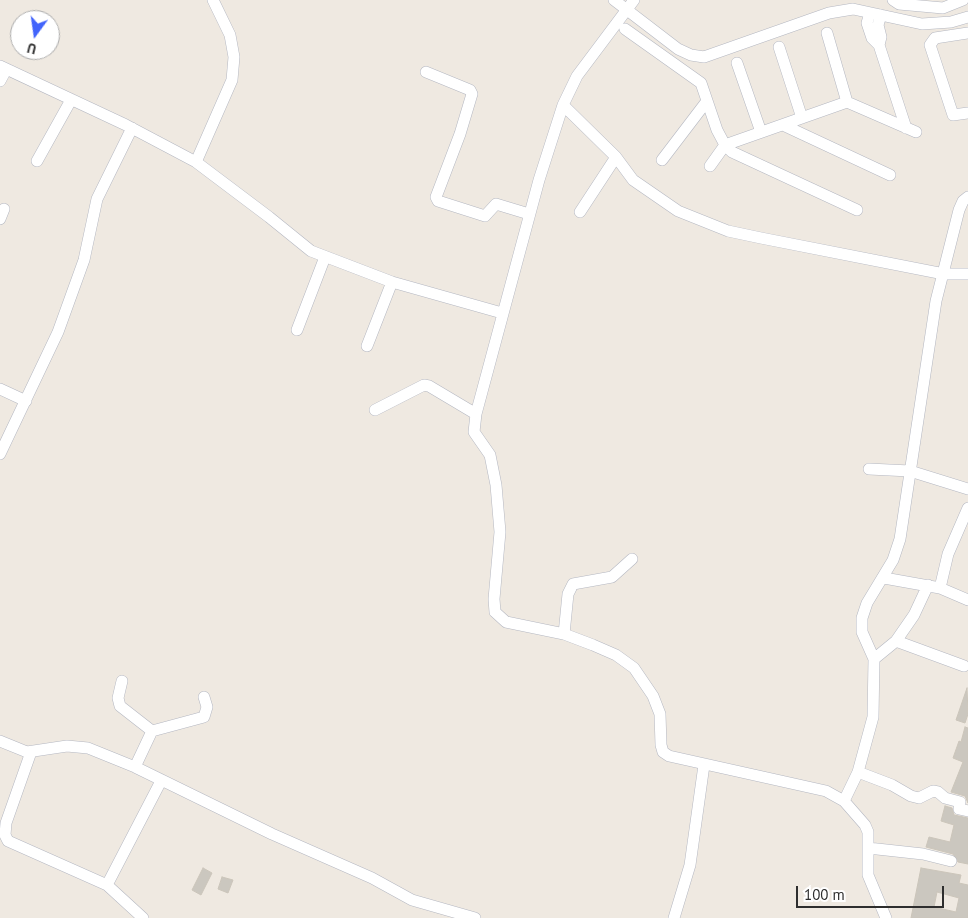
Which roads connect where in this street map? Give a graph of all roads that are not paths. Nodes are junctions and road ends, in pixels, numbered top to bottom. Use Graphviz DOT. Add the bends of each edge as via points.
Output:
graph roads {
  1 [pos="213,0"];
  2 [pos="614,0"];
  3 [pos="634,0"];
  4 [pos="893,0"];
  5 [pos="963,0"];
  6 [pos="626,9"];
  7 [pos="876,14"];
  8 [pos="968,18"];
  9 [pos="625,29"];
  10 [pos="827,33"];
  11 [pos="968,33"];
  12 [pos="779,47"];
  13 [pos="737,63"];
  14 [pos="3,68"];
  15 [pos="426,72"];
  16 [pos="0,81"];
  17 [pos="71,100"];
  18 [pos="707,101"];
  19 [pos="846,102"];
  20 [pos="563,105"];
  21 [pos="968,113"];
  22 [pos="802,118"];
  23 [pos="783,124"];
  24 [pos="132,128"];
  25 [pos="761,132"];
  26 [pos="725,145"];
  27 [pos="616,157"];
  28 [pos="662,160"];
  29 [pos="37,161"];
  30 [pos="196,162"];
  31 [pos="710,166"];
  32 [pos="890,175"];
  33 [pos="968,197"];
  34 [pos="857,210"];
  35 [pos="580,212"];
  36 [pos="529,214"];
  37 [pos="324,257"];
  38 [pos="944,274"];
  39 [pos="968,274"];
  40 [pos="392,282"];
  41 [pos="502,313"];
  42 [pos="297,330"];
  43 [pos="367,346"];
  44 [pos="0,389"];
  45 [pos="26,401"];
  46 [pos="374,410"];
  47 [pos="476,414"];
  48 [pos="0,454"];
  49 [pos="870,469"];
  50 [pos="910,471"];
  51 [pos="968,489"];
  52 [pos="968,508"];
  53 [pos="632,560"];
  54 [pos="884,578"];
  55 [pos="928,585"];
  56 [pos="940,588"];
  57 [pos="968,600"];
  58 [pos="564,634"];
  59 [pos="896,641"];
  60 [pos="874,659"];
  61 [pos="964,666"];
  62 [pos="122,681"];
  63 [pos="204,697"];
  64 [pos="152,731"];
  65 [pos="0,741"];
  66 [pos="31,752"];
  67 [pos="704,765"];
  68 [pos="135,767"];
  69 [pos="858,772"];
  70 [pos="161,781"];
  71 [pos="844,801"];
  72 [pos="968,811"];
  73 [pos="868,848"];
  74 [pos="950,861"];
  75 [pos="107,885"];
  76 [pos="143,918"];
  77 [pos="475,918"];
  78 [pos="674,918"];
  79 [pos="886,918"];
  1 -- 30 [label="street" via="230,35 234,57 232,80"];
  2 -- 6 [label="street"];
  3 -- 6 [label="street"];
  4 -- 5 [label="street" via="899,4 942,8"];
  6 -- 7 [label="street" via="678,48 704,57 829,13 853,9"];
  6 -- 20 [label="street" via="577,76"];
  7 -- 8 [label="street" via="922,24"];
  7 -- 19 [label="street" via="868,23 872,38 879,45 911,130"];
  9 -- 18 [label="street" via="701,83"];
  10 -- 19 [label="street"];
  11 -- 21 [label="street" via="935,38 930,45 954,115"];
  12 -- 22 [label="street"];
  13 -- 25 [label="street"];
  14 -- 16 [label="street"];
  14 -- 17 [label="street"];
  15 -- 36 [label="street" via="470,90 472,94 436,197 438,201 485,216 496,204"];
  17 -- 24 [label="street"];
  17 -- 29 [label="street"];
  18 -- 26 [label="street"];
  18 -- 28 [label="street"];
  19 -- 22 [label="street"];
  20 -- 27 [label="street"];
  20 -- 36 [label="street"];
  22 -- 23 [label="street"];
  23 -- 25 [label="street"];
  23 -- 32 [label="street"];
  24 -- 30 [label="street"];
  24 -- 45 [label="street" via="97,198 84,260 58,332"];
  25 -- 26 [label="street"];
  26 -- 31 [label="street"];
  26 -- 34 [label="street" via="732,152"];
  27 -- 35 [label="street"];
  27 -- 38 [label="street" via="633,180 678,211 728,230"];
  30 -- 37 [label="street" via="269,216 297,242"];
  33 -- 38 [label="street" via="959,210"];
  36 -- 41 [label="street"];
  37 -- 40 [label="street"];
  37 -- 42 [label="street"];
  38 -- 39 [label="street"];
  38 -- 50 [label="street" via="936,301"];
  40 -- 41 [label="street"];
  40 -- 43 [label="street"];
  41 -- 47 [label="street"];
  44 -- 45 [label="street"];
  45 -- 48 [label="street"];
  46 -- 47 [label="street" via="424,385"];
  47 -- 58 [label="street" via="474,432 490,456 496,485 500,532 495,612 506,622"];
  49 -- 50 [label="street"];
  50 -- 51 [label="street"];
  50 -- 54 [label="street" via="900,539"];
  52 -- 56 [label="street" via="948,554"];
  53 -- 58 [label="street" via="612,577 573,584 568,594"];
  54 -- 55 [label="street"];
  54 -- 60 [label="street" via="862,618 862,632"];
  55 -- 56 [label="street"];
  55 -- 59 [label="street" via="914,615"];
  56 -- 57 [label="street"];
  58 -- 67 [label="street" via="616,655 634,668 653,696 660,714 663,752"];
  59 -- 60 [label="street"];
  59 -- 61 [label="street"];
  60 -- 69 [label="street" via="873,717"];
  62 -- 64 [label="street" via="118,698 120,706"];
  63 -- 64 [label="street" via="207,707 204,717"];
  64 -- 68 [label="street"];
  65 -- 66 [label="street"];
  66 -- 68 [label="street" via="75,746"];
  66 -- 75 [label="street" via="6,823 8,841"];
  67 -- 71 [label="street" via="826,791"];
  67 -- 78 [label="street" via="690,864"];
  68 -- 70 [label="street"];
  69 -- 71 [label="street"];
  69 -- 72 [label="street" via="911,796 919,798 938,792 945,798 960,802 959,808"];
  70 -- 75 [label="street"];
  70 -- 77 [label="street" via="372,878 412,900"];
  71 -- 73 [label="street" via="865,825"];
  73 -- 74 [label="street" via="923,854"];
  73 -- 79 [label="street" via="868,875"];
  75 -- 76 [label="street"];
}
